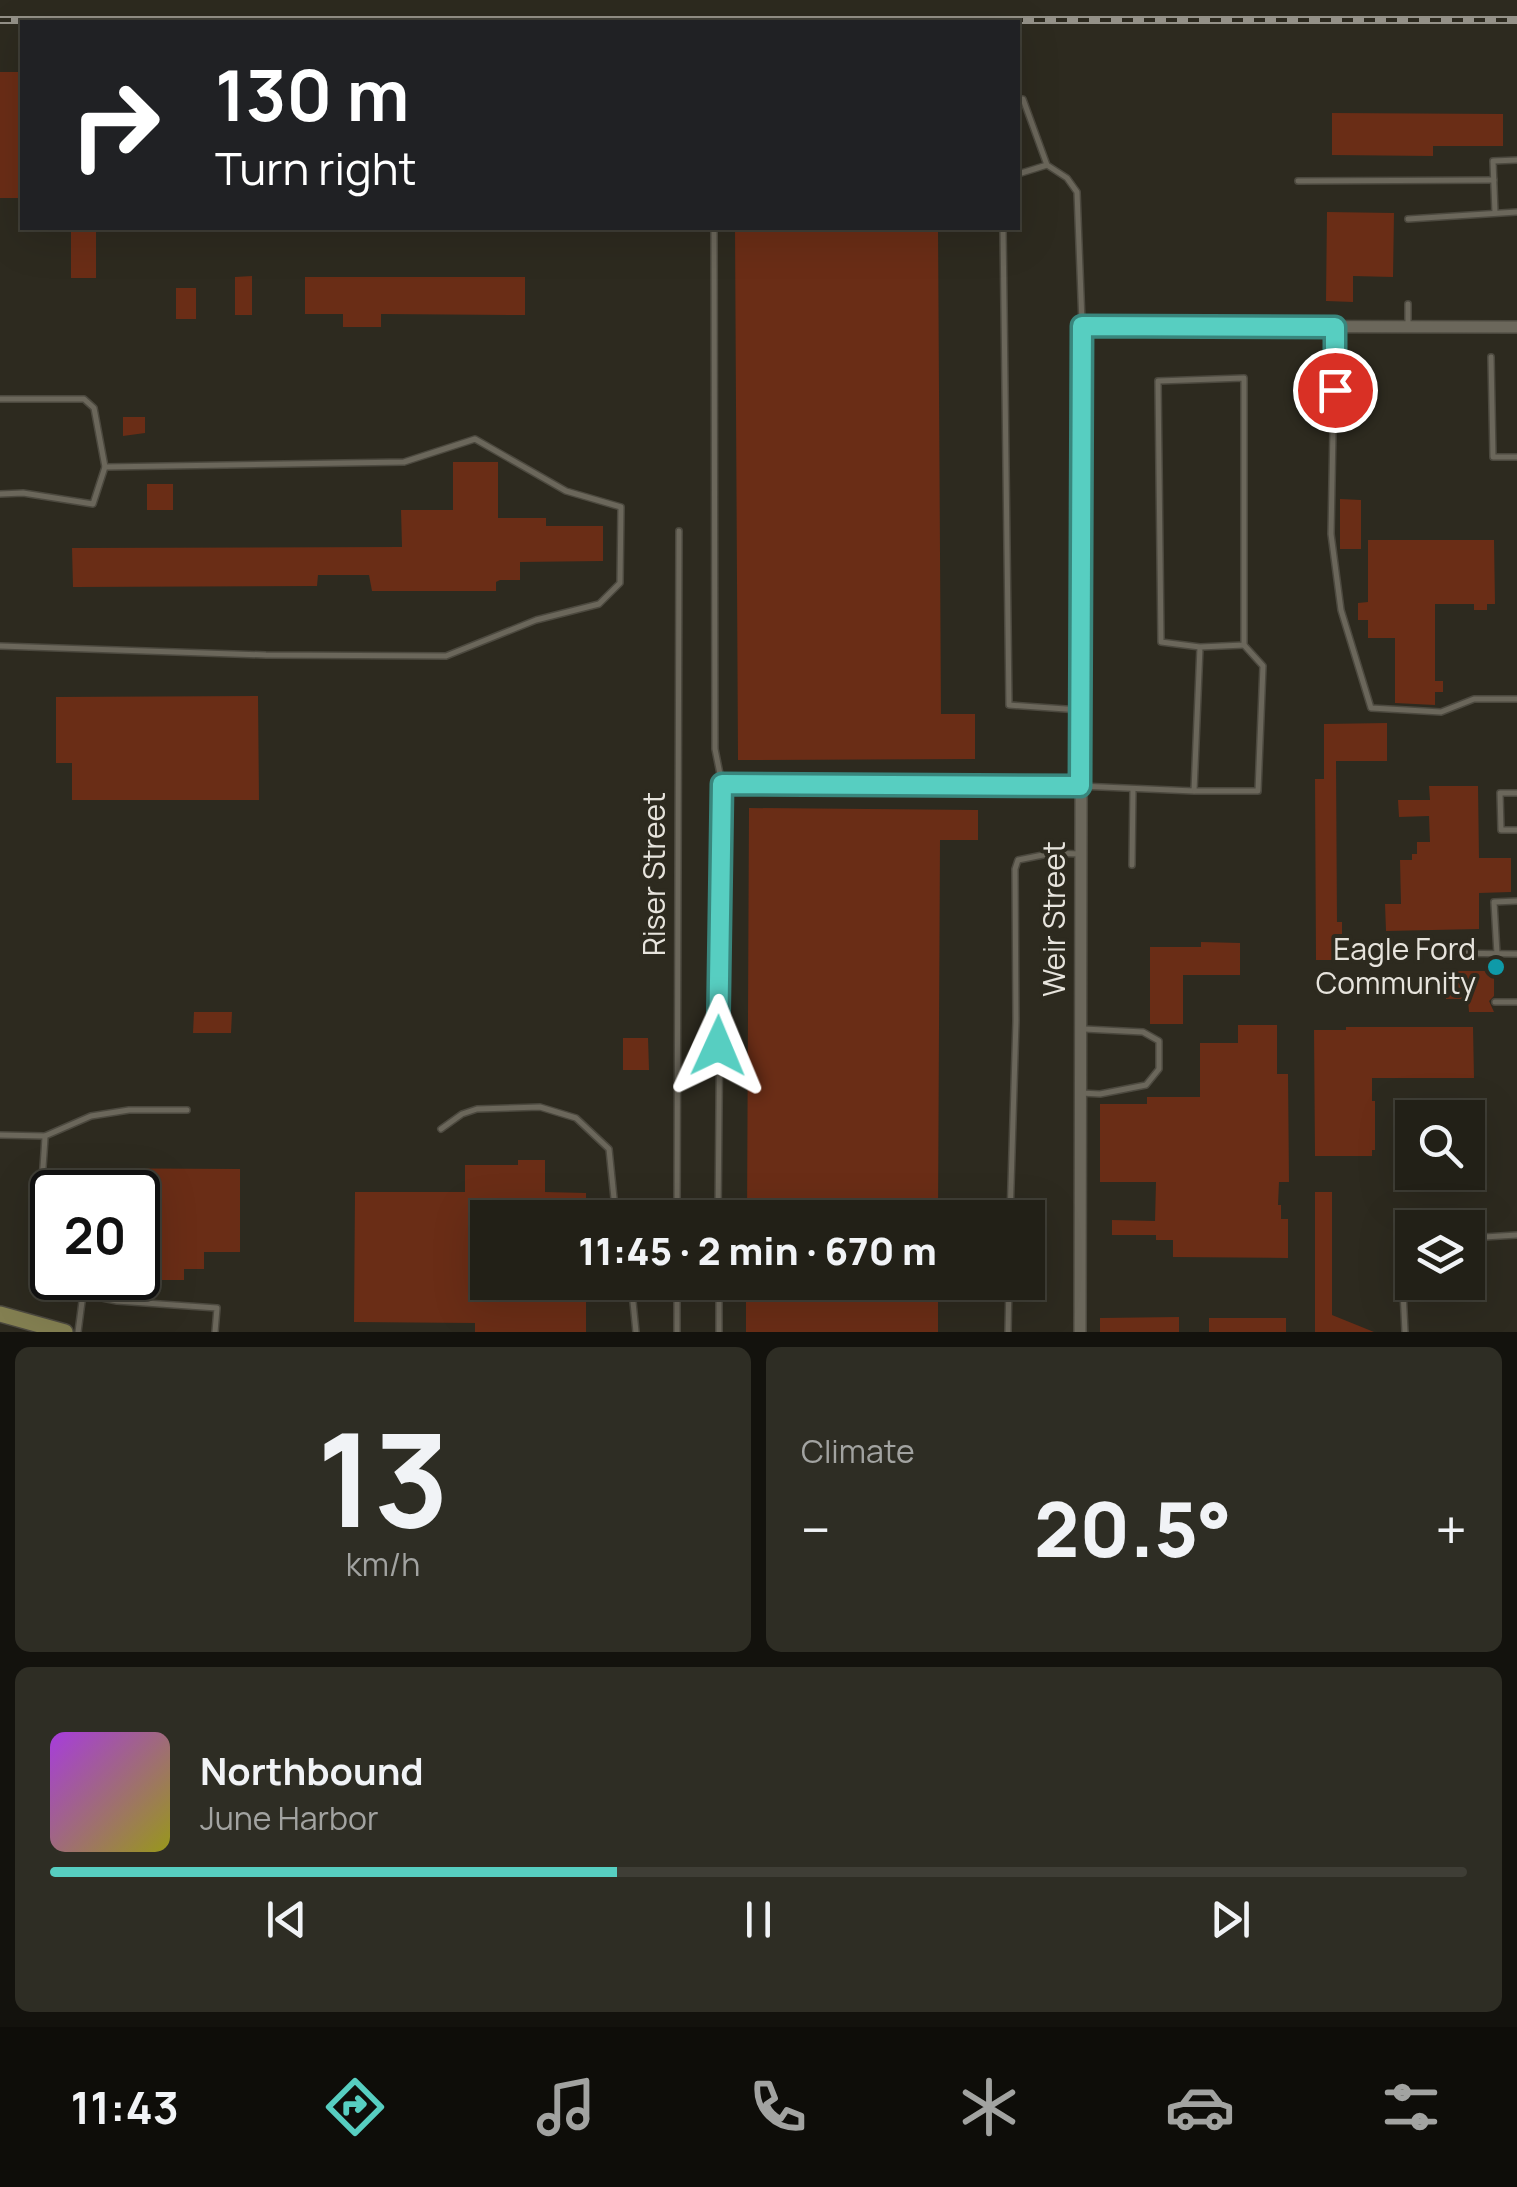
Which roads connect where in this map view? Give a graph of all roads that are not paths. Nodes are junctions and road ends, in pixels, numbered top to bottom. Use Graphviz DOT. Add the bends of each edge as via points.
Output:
graph roads {
  1 [pos="1020,99"];
  2 [pos="1517,160"];
  3 [pos="1047,165"];
  4 [pos="1020,173"];
  5 [pos="1298,180"];
  6 [pos="1494,180"];
  7 [pos="1517,212"];
  8 [pos="1495,213"];
  9 [pos="1408,219"];
  10 [pos="714,230"];
  11 [pos="1003,230"];
  12 [pos="1408,304"];
  13 [pos="1082,326"];
  14 [pos="1335,327"];
  15 [pos="1517,327"];
  16 [pos="1408,328"];
  17 [pos="1491,357"];
  18 [pos="0,398"];
  19 [pos="1517,458"];
  20 [pos="105,467"];
  21 [pos="0,494"];
  22 [pos="678,531"];
  23 [pos="1244,644"];
  24 [pos="0,646"];
  25 [pos="1200,647"];
  26 [pos="1517,699"];
  27 [pos="1080,710"];
  28 [pos="722,784"];
  29 [pos="1080,786"];
  30 [pos="1133,789"];
  31 [pos="1194,791"];
  32 [pos="1517,793"];
  33 [pos="1517,830"];
  34 [pos="1079,854"];
  35 [pos="1132,865"];
  36 [pos="1517,901"];
  37 [pos="1448,954"];
  38 [pos="1497,954"];
  39 [pos="1517,954"];
  40 [pos="1495,1002"];
  41 [pos="1517,1002"];
  42 [pos="1081,1029"];
  43 [pos="1080,1093"];
  44 [pos="187,1110"];
  45 [pos="441,1128"];
  46 [pos="0,1135"];
  47 [pos="45,1136"];
  48 [pos="44,1170"];
  49 [pos="614,1200"];
  50 [pos="677,1200"];
  51 [pos="718,1200"];
  52 [pos="1011,1200"];
  53 [pos="1517,1235"];
  54 [pos="1485,1237"];
  55 [pos="82,1300"];
  56 [pos="113,1300"];
  57 [pos="633,1300"];
  58 [pos="677,1300"];
  59 [pos="718,1300"];
  60 [pos="1009,1300"];
  61 [pos="1403,1300"];
  62 [pos="0,1314"];
  63 [pos="64,1332"];
  64 [pos="78,1332"];
  65 [pos="215,1332"];
  66 [pos="636,1332"];
  67 [pos="677,1332"];
  68 [pos="719,1332"];
  69 [pos="1008,1332"];
  70 [pos="1080,1332"];
  71 [pos="1404,1332"];
  1 -- 3 [label="lane"];
  2 -- 6 [label="lane" via="1493,161"];
  3 -- 4 [label="lane"];
  3 -- 13 [label="lane" via="1077,192"];
  5 -- 6 [label="lane"];
  6 -- 8 [label="lane"];
  7 -- 8 [label="lane"];
  8 -- 9 [label="lane"];
  10 -- 28 [label="lane" via="715,749"];
  11 -- 27 [label="lane" via="1009,705"];
  12 -- 16 [label="lane"];
  13 -- 14 [label="street"];
  13 -- 27 [label="street, Weir Street"];
  14 -- 16 [label="street"];
  14 -- 26 [label="lane" via="1331,534 1341,610 1371,708 1441,712 1474,699"];
  15 -- 16 [label="street"];
  17 -- 19 [label="lane" via="1493,457"];
  18 -- 20 [label="lane" via="84,399 94,408"];
  20 -- 21 [label="lane" via="92,504"];
  20 -- 24 [label="lane" via="404,462 475,438 566,491 620,508 620,583 599,604 536,620 446,656"];
  22 -- 50 [label="lane, Riser Street"];
  23 -- 25 [label="lane"];
  23 -- 25 [label="lane" via="1244,378 1158,381 1161,642"];
  23 -- 31 [label="lane" via="1263,666 1258,792"];
  25 -- 31 [label="lane"];
  27 -- 29 [label="street, Weir Street"];
  28 -- 29 [label="lane"];
  28 -- 51 [label="lane"];
  29 -- 30 [label="lane"];
  29 -- 34 [label="street, Weir Street"];
  30 -- 31 [label="lane"];
  30 -- 35 [label="lane"];
  32 -- 33 [label="lane" via="1500,793 1500,830"];
  34 -- 42 [label="street, Weir Street"];
  34 -- 52 [label="lane" via="1018,860 1015,870"];
  36 -- 38 [label="lane" via="1494,902"];
  37 -- 38 [label="lane"];
  38 -- 39 [label="lane"];
  40 -- 41 [label="lane"];
  42 -- 43 [label="street, Weir Street"];
  42 -- 43 [label="lane" via="1143,1032 1160,1041 1159,1069 1146,1085"];
  43 -- 70 [label="street, Weir Street"];
  44 -- 47 [label="lane" via="91,1116"];
  45 -- 49 [label="lane" via="477,1109 540,1107 576,1118 610,1149"];
  46 -- 47 [label="lane"];
  47 -- 48 [label="lane"];
  53 -- 54 [label="lane"];
  55 -- 64 [label="lane"];
  56 -- 65 [label="lane" via="217,1308"];
  57 -- 66 [label="lane"];
  58 -- 67 [label="lane"];
  59 -- 68 [label="lane"];
  60 -- 69 [label="lane"];
  61 -- 71 [label="lane"];
  62 -- 63 [label="main road"];
}
